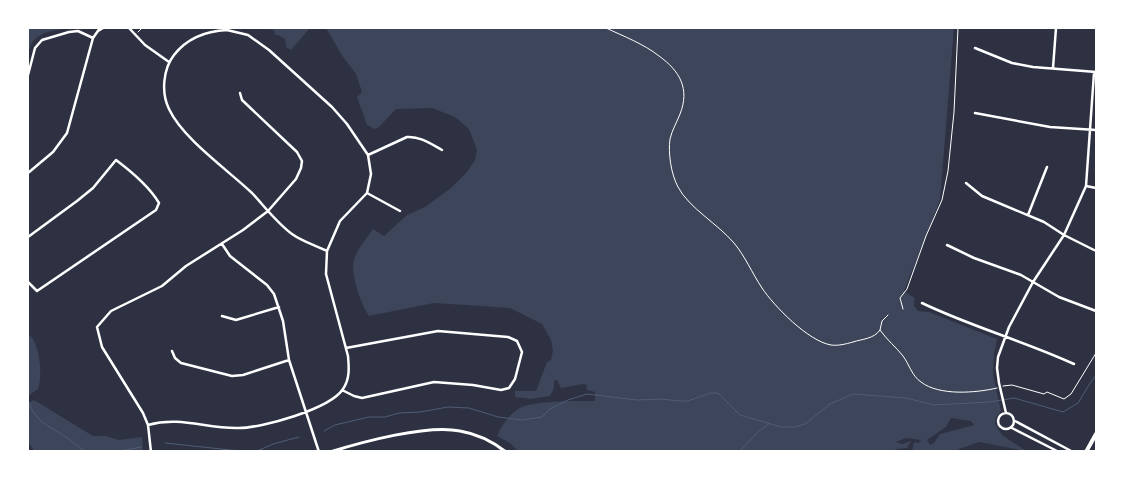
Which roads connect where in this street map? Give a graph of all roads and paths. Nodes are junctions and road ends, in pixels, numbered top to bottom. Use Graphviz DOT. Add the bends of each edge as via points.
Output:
graph roads {
  1 [pos="101,28"];
  2 [pos="128,28"];
  3 [pos="142,28"];
  4 [pos="606,28"];
  5 [pos="958,28"];
  6 [pos="1056,28"];
  7 [pos="136,34"];
  8 [pos="93,38"];
  9 [pos="975,48"];
  10 [pos="169,62"];
  11 [pos="1053,68"];
  12 [pos="1095,72"];
  13 [pos="28,75"];
  14 [pos="240,93"];
  15 [pos="975,113"];
  16 [pos="1090,129"];
  17 [pos="1096,130"];
  18 [pos="442,150"];
  19 [pos="368,155"];
  20 [pos="1047,167"];
  21 [pos="28,173"];
  22 [pos="966,183"];
  23 [pos="1086,186"];
  24 [pos="1096,188"];
  25 [pos="367,193"];
  26 [pos="268,211"];
  27 [pos="400,211"];
  28 [pos="1028,215"];
  29 [pos="1064,235"];
  30 [pos="28,237"];
  31 [pos="222,244"];
  32 [pos="947,245"];
  33 [pos="327,251"];
  34 [pos="1096,251"];
  35 [pos="28,282"];
  36 [pos="1033,282"];
  37 [pos="922,303"];
  38 [pos="279,307"];
  39 [pos="903,309"];
  40 [pos="1096,310"];
  41 [pos="888,315"];
  42 [pos="222,316"];
  43 [pos="880,330"];
  44 [pos="1006,336"];
  45 [pos="346,348"];
  46 [pos="172,351"];
  47 [pos="1096,353"];
  48 [pos="290,360"];
  49 [pos="1074,364"];
  50 [pos="342,390"];
  51 [pos="306,413"];
  52 [pos="1006,413"];
  53 [pos="1015,421"];
  54 [pos="148,425"];
  55 [pos="1012,428"];
  56 [pos="1096,434"];
  57 [pos="151,452"];
  58 [pos="319,452"];
  59 [pos="330,452"];
  60 [pos="506,452"];
  61 [pos="1059,452"];
  62 [pos="1073,452"];
  63 [pos="1086,452"];
  1 -- 8 [label="street"];
  2 -- 7 [label="street"];
  3 -- 7 [label="path"];
  4 -- 43 [label="path" via="659,55 680,77 684,101 670,140 674,178 683,194 734,244 774,302 806,332 829,345 872,337"];
  5 -- 39 [label="path" via="948,171 942,200 907,290 900,298"];
  6 -- 11 [label="street"];
  7 -- 10 [label="street"];
  8 -- 13 [label="street" via="78,31 42,40 35,48"];
  8 -- 21 [label="street" via="66,133 53,152"];
  9 -- 11 [label="street" via="1012,63"];
  10 -- 19 [label="street" via="180,46 202,34 227,30 248,35 332,107 348,124"];
  10 -- 26 [label="street" via="164,84 165,98 176,121"];
  11 -- 12 [label="street"];
  12 -- 16 [label="street"];
  14 -- 26 [label="street" via="242,100 298,152 302,161 296,179"];
  15 -- 16 [label="street" via="1050,128"];
  16 -- 17 [label="street"];
  16 -- 23 [label="street"];
  18 -- 19 [label="street" via="414,136"];
  19 -- 25 [label="street" via="371,174"];
  20 -- 28 [label="street"];
  22 -- 28 [label="street" via="982,196"];
  23 -- 24 [label="street"];
  23 -- 29 [label="street"];
  25 -- 27 [label="street"];
  25 -- 33 [label="street" via="340,221"];
  26 -- 31 [label="street"];
  26 -- 33 [label="street" via="301,240"];
  28 -- 29 [label="street"];
  29 -- 34 [label="street"];
  29 -- 36 [label="street"];
  30 -- 35 [label="street" via="77,202 116,160 138,178 160,204 156,210 37,291"];
  31 -- 38 [label="street" via="230,256 267,285"];
  31 -- 54 [label="street" via="186,266 162,286 112,311 98,327 102,346 144,413"];
  32 -- 36 [label="street" via="1014,271"];
  33 -- 45 [label="street" via="326,274"];
  36 -- 40 [label="street" via="1059,297"];
  36 -- 44 [label="street"];
  37 -- 44 [label="street"];
  38 -- 42 [label="street" via="236,320"];
  38 -- 48 [label="street"];
  41 -- 43 [label="path"];
  43 -- 47 [label="path" via="922,383 968,393 1012,385 1064,399 1071,394"];
  44 -- 49 [label="street"];
  44 -- 52 [label="street" via="997,368"];
  45 -- 50 [label="street" via="349,367"];
  45 -- 50 [label="street" via="438,331 508,337 517,341 522,352 515,380 509,388 501,390 434,382 362,398"];
  46 -- 48 [label="street" via="182,363 232,376"];
  48 -- 51 [label="street"];
  50 -- 51 [label="street" via="334,400"];
  51 -- 54 [label="street" via="253,427 173,420"];
  51 -- 58 [label="street"];
  52 -- 53 [label="street"];
  52 -- 55 [label="street" via="999,418 999,425 1004,429"];
  53 -- 55 [label="street"];
  53 -- 62 [label="street"];
  54 -- 57 [label="street"];
  55 -- 61 [label="street"];
  56 -- 63 [label="main road"];
  59 -- 60 [label="street" via="443,429 474,434 494,442"];
}
